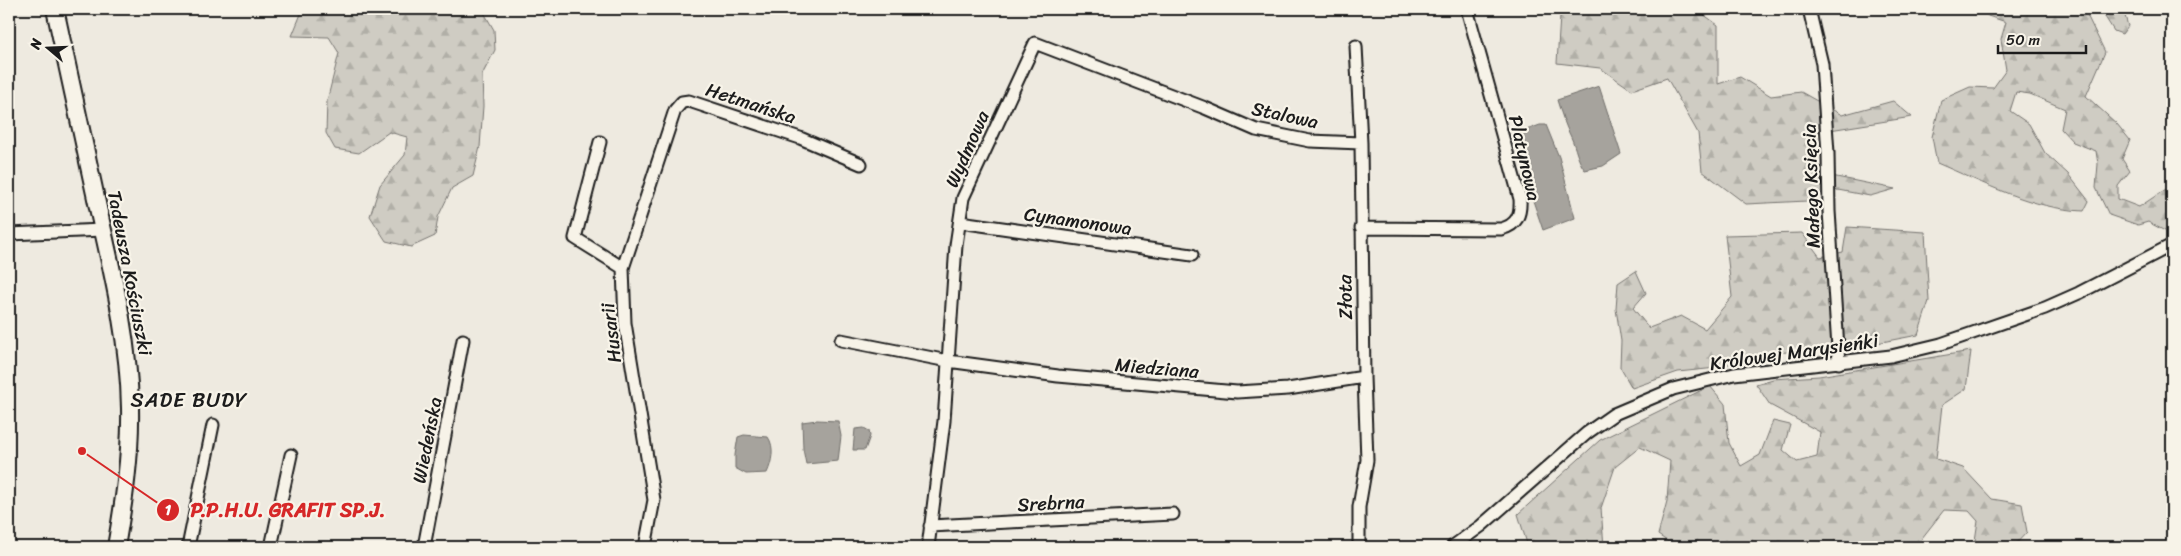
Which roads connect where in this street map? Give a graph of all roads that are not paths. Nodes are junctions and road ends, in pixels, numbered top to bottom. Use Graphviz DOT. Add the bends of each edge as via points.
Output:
graph roads {
  1 [pos="55,9"];
  2 [pos="1467,9"];
  3 [pos="1809,9"];
  4 [pos="1356,46"];
  5 [pos="1205,108"];
  6 [pos="600,142"];
  7 [pos="1361,143"];
  8 [pos="861,164"];
  9 [pos="960,222"];
  10 [pos="1361,228"];
  11 [pos="103,230"];
  12 [pos="9,234"];
  13 [pos="2172,245"];
  14 [pos="1192,254"];
  15 [pos="624,268"];
  16 [pos="463,340"];
  17 [pos="841,340"];
  18 [pos="948,361"];
  19 [pos="1839,363"];
  20 [pos="1364,376"];
  21 [pos="213,425"];
  22 [pos="291,455"];
  23 [pos="1173,514"];
  24 [pos="930,526"];
  25 [pos="116,547"];
  26 [pos="188,547"];
  27 [pos="271,547"];
  28 [pos="424,547"];
  29 [pos="645,547"];
  30 [pos="928,547"];
  31 [pos="1359,547"];
  32 [pos="1452,547"];
  1 -- 11 [label="main road, Tadeusza Kościuszki"];
  2 -- 10 [label="street, Platynowa" via="1520,199 1518,218 1510,227 1501,229"];
  3 -- 19 [label="street, Małego Księcia" via="1822,64"];
  4 -- 7 [label="street, Złota"];
  5 -- 7 [label="street, Stalowa" via="1256,130 1310,141"];
  5 -- 9 [label="street, Wydmowa" via="1035,43 963,198"];
  6 -- 15 [label="street" via="575,238"];
  7 -- 10 [label="street, Złota"];
  8 -- 15 [label="street, Hetmańska" via="791,134 689,101 682,102 675,110"];
  9 -- 14 [label="street, Cynamonowa"];
  9 -- 18 [label="street, Wydmowa"];
  10 -- 20 [label="street, Złota"];
  11 -- 12 [label="street"];
  11 -- 25 [label="main road, Tadeusza Kościuszki" via="125,342 130,407 128,473"];
  13 -- 19 [label="street, Królowej Marysieńki" via="2045,308 1941,344 1891,356"];
  15 -- 29 [label="street, Husarii" via="625,323 654,500"];
  16 -- 28 [label="street, Wiedeńska"];
  17 -- 18 [label="street, Miedziana"];
  18 -- 20 [label="street, Miedziana" via="1058,376 1237,392 1288,389"];
  18 -- 24 [label="street, Wydmowa" via="944,421"];
  19 -- 32 [label="street, Królowej Marysieńki" via="1726,376 1673,389 1614,414"];
  20 -- 31 [label="street, Złota" via="1367,460 1359,508"];
  21 -- 26 [label="street"];
  22 -- 27 [label="street"];
  23 -- 24 [label="street, Srebrna"];
  24 -- 30 [label="street, Wydmowa"];
}
